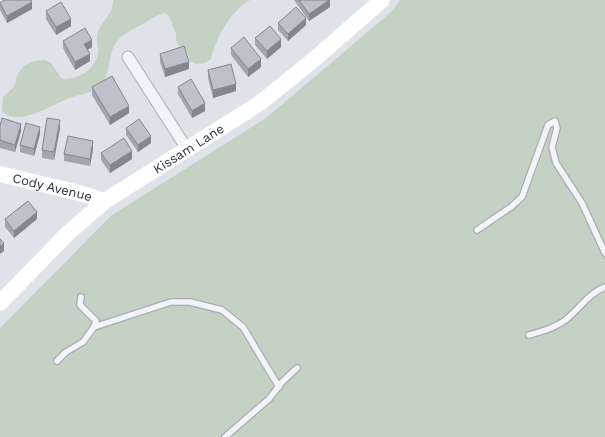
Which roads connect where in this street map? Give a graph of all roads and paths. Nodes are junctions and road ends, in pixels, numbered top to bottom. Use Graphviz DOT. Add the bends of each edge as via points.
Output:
graph roads {
  1 [pos="382,0"];
  2 [pos="128,57"];
  3 [pos="187,149"];
  4 [pos="0,174"];
  5 [pos="105,201"];
  6 [pos="477,230"];
  7 [pos="605,253"];
  8 [pos="605,287"];
  9 [pos="81,297"];
  10 [pos="0,302"];
  11 [pos="94,327"];
  12 [pos="529,335"];
  13 [pos="57,361"];
  14 [pos="298,368"];
  15 [pos="279,387"];
  16 [pos="226,437"];
  1 -- 3 [label="street, Kissam Lane" via="260,103"];
  2 -- 3 [label="street"];
  3 -- 5 [label="street, Kissam Lane"];
  4 -- 5 [label="street, Cody Avenue"];
  5 -- 10 [label="street, Kissam Lane" via="67,234"];
  6 -- 7 [label="lane" via="522,197 548,125 555,121 557,128 552,147 556,163 582,203"];
  8 -- 12 [label="lane" via="593,294 562,323"];
  9 -- 11 [label="lane" via="80,305 96,321"];
  11 -- 13 [label="lane" via="83,342"];
  11 -- 15 [label="lane" via="171,302 190,302 222,310 243,327"];
  14 -- 15 [label="lane"];
  15 -- 16 [label="lane"];
}
